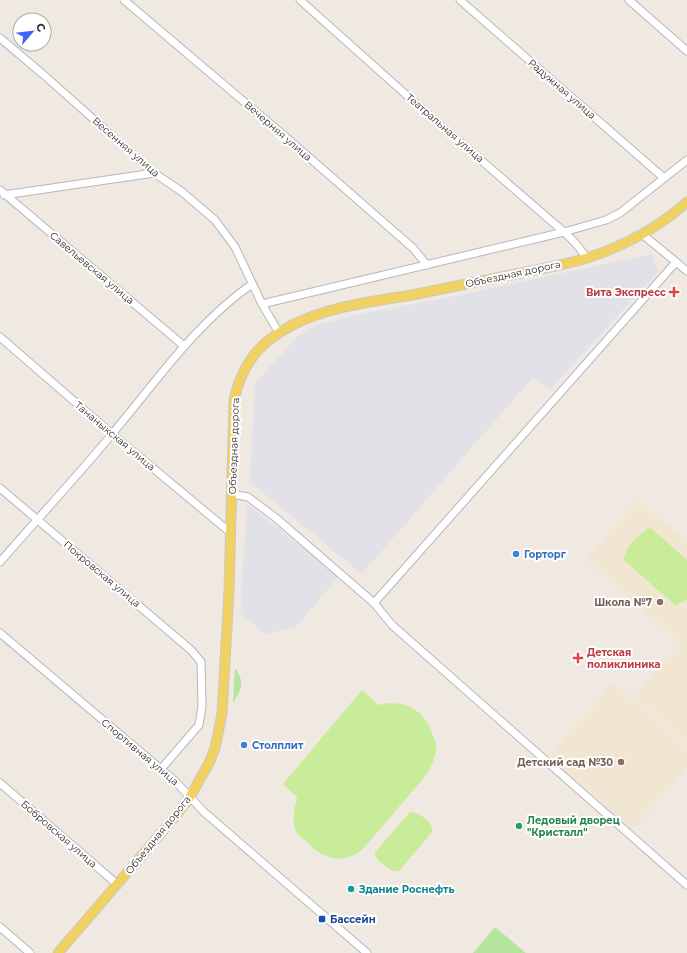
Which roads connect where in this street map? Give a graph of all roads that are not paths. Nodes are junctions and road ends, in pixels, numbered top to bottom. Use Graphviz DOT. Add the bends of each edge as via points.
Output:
graph roads {
  1 [pos="124,0"];
  2 [pos="300,0"];
  3 [pos="460,0"];
  4 [pos="630,0"];
  5 [pos="0,38"];
  6 [pos="687,51"];
  7 [pos="687,160"];
  8 [pos="154,173"];
  9 [pos="664,178"];
  10 [pos="2,193"];
  11 [pos="687,202"];
  12 [pos="564,232"];
  13 [pos="642,234"];
  14 [pos="586,258"];
  15 [pos="676,262"];
  16 [pos="427,265"];
  17 [pos="687,271"];
  18 [pos="252,284"];
  19 [pos="262,304"];
  20 [pos="279,333"];
  21 [pos="0,337"];
  22 [pos="184,346"];
  23 [pos="112,434"];
  24 [pos="0,488"];
  25 [pos="232,494"];
  26 [pos="37,519"];
  27 [pos="231,533"];
  28 [pos="0,562"];
  29 [pos="374,603"];
  30 [pos="0,633"];
  31 [pos="161,769"];
  32 [pos="0,783"];
  33 [pos="190,797"];
  34 [pos="687,884"];
  35 [pos="118,885"];
  36 [pos="0,927"];
  37 [pos="30,953"];
  38 [pos="58,953"];
  39 [pos="367,953"];
  1 -- 16 [label="street, Вечерняя улица" via="413,248"];
  2 -- 12 [label="street, Театральная улица"];
  3 -- 9 [label="street, Радужная улица"];
  4 -- 6 [label="street"];
  5 -- 8 [label="street, Весенняя улица"];
  7 -- 9 [label="street"];
  8 -- 10 [label="street"];
  8 -- 18 [label="street, Весенняя улица" via="181,191 215,220 235,247"];
  9 -- 12 [label="street" via="620,213 606,220"];
  10 -- 22 [label="street, Савельевская улица"];
  11 -- 13 [label="main road, Объездная дорога"];
  12 -- 14 [label="street, Театральная улица"];
  12 -- 16 [label="street"];
  13 -- 14 [label="main road, Объездная дорога" via="606,252"];
  13 -- 15 [label="street"];
  14 -- 20 [label="main road, Объездная дорога" via="357,304 312,316"];
  15 -- 17 [label="street"];
  15 -- 29 [label="street"];
  16 -- 19 [label="street"];
  18 -- 19 [label="street, Весенняя улица"];
  18 -- 22 [label="street" via="233,298"];
  19 -- 20 [label="street, Весенняя улица"];
  20 -- 25 [label="main road, Объездная дорога" via="253,355 237,386 234,401"];
  21 -- 23 [label="street, Тананыкская улица"];
  22 -- 23 [label="street"];
  23 -- 26 [label="street"];
  23 -- 27 [label="street, Тананыкская улица"];
  24 -- 26 [label="street, Покровская улица"];
  25 -- 27 [label="main road, Объездная дорога"];
  25 -- 29 [label="street" via="248,497 257,503"];
  26 -- 28 [label="street"];
  26 -- 31 [label="street, Покровская улица" via="191,650 201,662 202,706 199,725"];
  27 -- 33 [label="main road, Объездная дорога" via="222,714 210,761"];
  29 -- 34 [label="street" via="392,625"];
  30 -- 31 [label="street, Спортивная улица"];
  31 -- 33 [label="street, Спортивная улица"];
  32 -- 35 [label="street, Бобровская улица"];
  33 -- 35 [label="main road, Объездная дорога"];
  33 -- 39 [label="street, Спортивная улица"];
  35 -- 38 [label="main road, Объездная дорога"];
  36 -- 37 [label="street"];
}
